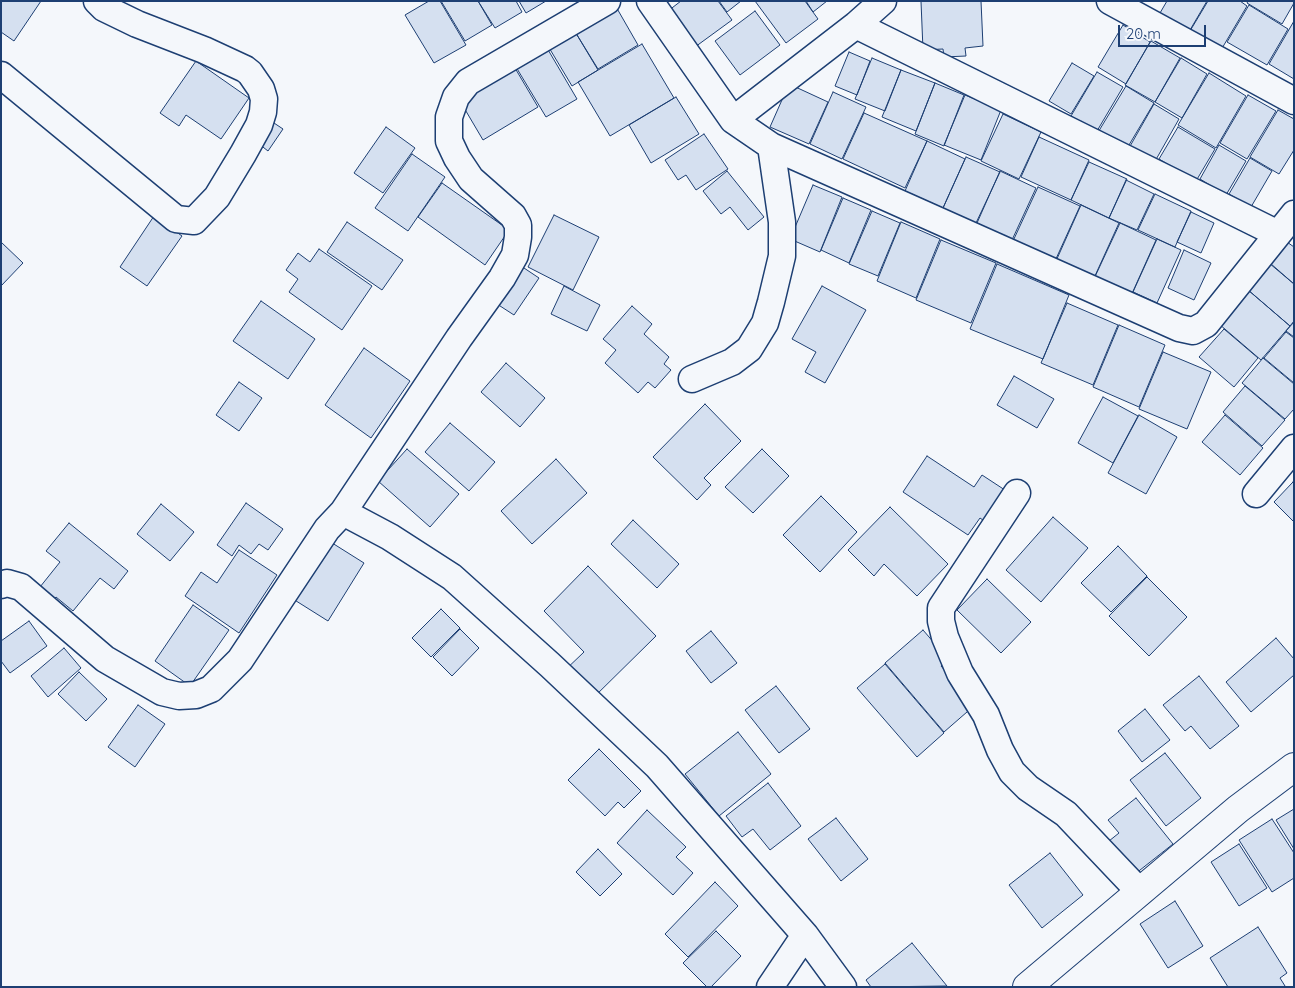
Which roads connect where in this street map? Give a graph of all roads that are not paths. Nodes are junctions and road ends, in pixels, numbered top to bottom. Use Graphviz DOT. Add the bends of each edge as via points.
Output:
graph roads {
  1 [pos="97,1"];
  2 [pos="607,1"];
  3 [pos="883,1"];
  4 [pos="1110,1"];
  5 [pos="658,4"];
  6 [pos="856,25"];
  7 [pos="1,76"];
  8 [pos="1294,101"];
  9 [pos="733,120"];
  10 [pos="770,146"];
  11 [pos="1286,224"];
  12 [pos="692,379"];
  13 [pos="1290,459"];
  14 [pos="1017,493"];
  15 [pos="1256,494"];
  16 [pos="343,512"];
  17 [pos="1,585"];
  18 [pos="1294,766"];
  19 [pos="1140,892"];
  20 [pos="805,934"];
  21 [pos="770,987"];
  22 [pos="843,987"];
  23 [pos="1027,987"];
  1 -- 7 [label="street" via="104,8 137,24 245,69 260,89 264,99 259,125 217,197 194,221 176,219"];
  2 -- 16 [label="street" via="468,82 456,97 449,117 449,141 471,179 518,225 515,255"];
  3 -- 6 [label="street"];
  4 -- 8 [label="street"];
  5 -- 9 [label="street"];
  6 -- 9 [label="street"];
  6 -- 11 [label="street"];
  9 -- 10 [label="street"];
  10 -- 11 [label="street" via="1179,328 1193,331 1206,324"];
  10 -- 12 [label="street" via="782,222 782,256 765,323 749,349 732,362"];
  13 -- 15 [label="street"];
  14 -- 19 [label="street" via="941,608 941,622 960,673 986,715 1012,772 1028,788 1066,814"];
  16 -- 17 [label="street" via="327,529 240,660 211,688 196,695 162,692 105,660 21,587 7,583"];
  16 -- 20 [label="street" via="390,537 452,577 550,665 657,766"];
  18 -- 19 [label="street"];
  19 -- 23 [label="street"];
  20 -- 21 [label="street"];
  20 -- 22 [label="street"];
}
